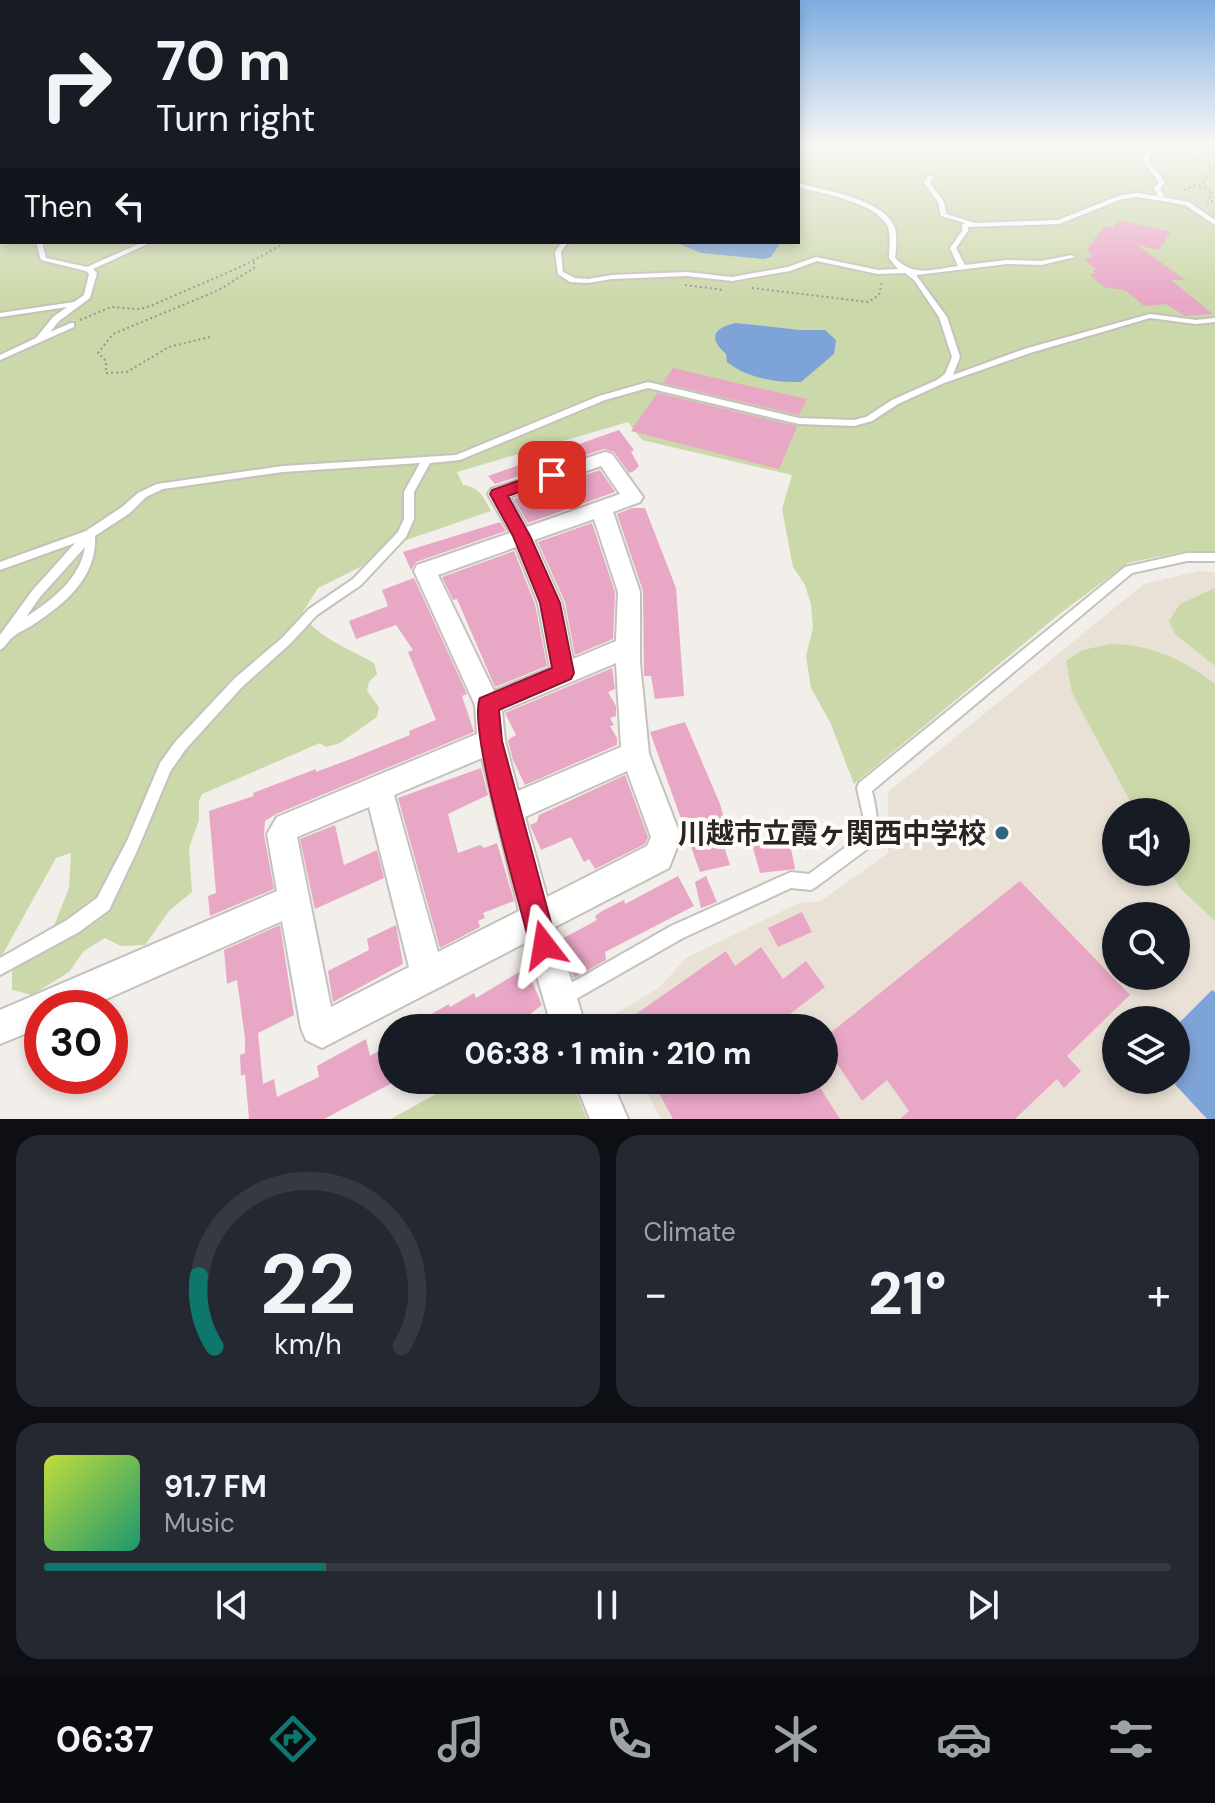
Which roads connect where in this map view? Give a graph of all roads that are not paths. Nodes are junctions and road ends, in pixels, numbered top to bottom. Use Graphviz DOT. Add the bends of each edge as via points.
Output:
graph roads {
  1 [pos="838,196"];
  2 [pos="937,196"];
  3 [pos="1136,196"];
  4 [pos="1163,196"];
  5 [pos="979,223"];
  6 [pos="1215,223"];
  7 [pos="39,244"];
  8 [pos="144,244"];
  9 [pos="564,244"];
  10 [pos="1072,257"];
  11 [pos="962,267"];
  12 [pos="88,269"];
  13 [pos="903,272"];
  14 [pos="79,302"];
  15 [pos="0,315"];
  16 [pos="1215,320"];
  17 [pos="71,325"];
  18 [pos="39,340"];
  19 [pos="0,358"];
  20 [pos="940,382"];
  21 [pos="427,460"];
  22 [pos="601,508"];
  23 [pos="90,534"];
  24 [pos="522,536"];
  25 [pos="1215,557"];
  26 [pos="0,566"];
  27 [pos="10,634"];
  28 [pos="0,645"];
  29 [pos="628,647"];
  30 [pos="563,673"];
  31 [pos="488,705"];
  32 [pos="491,741"];
  33 [pos="635,754"];
  34 [pos="378,788"];
  35 [pos="510,809"];
  36 [pos="294,900"];
  37 [pos="536,917"];
  38 [pos="0,967"];
  39 [pos="428,976"];
  40 [pos="88,990"];
  41 [pos="564,1014"];
  42 [pos="24,1017"];
  43 [pos="0,1027"];
  44 [pos="598,1094"];
  45 [pos="609,1119"];
  1 -- 13 [label="lane" via="865,204 886,218 892,230 892,258"];
  2 -- 5 [label="lane" via="943,215"];
  3 -- 5 [label="lane" via="1059,222"];
  4 -- 6 [label="lane" via="1187,203"];
  5 -- 11 [label="lane" via="965,225 954,244"];
  7 -- 12 [label="lane" via="43,259"];
  8 -- 12 [label="lane"];
  9 -- 13 [label="lane" via="557,262 560,273 573,280 681,274 732,279 816,259 861,270"];
  10 -- 11 [label="lane"];
  11 -- 13 [label="lane"];
  12 -- 14 [label="lane" via="92,282"];
  13 -- 20 [label="lane" via="926,291 951,334 956,357"];
  14 -- 15 [label="lane"];
  14 -- 18 [label="lane"];
  16 -- 20 [label="lane" via="1150,316"];
  17 -- 18 [label="lane"];
  18 -- 19 [label="lane"];
  20 -- 21 [label="lane" via="854,423 799,421 659,387 637,387 457,458"];
  21 -- 23 [label="lane" via="283,469 161,486"];
  21 -- 38 [label="lane" via="409,492 409,519 402,534 357,582 313,612 239,682 180,746 103,904"];
  22 -- 24 [label="street"];
  22 -- 24 [label="street" via="634,495 605,458 499,492"];
  22 -- 29 [label="street" via="629,592"];
  23 -- 26 [label="lane"];
  23 -- 27 [label="lane" via="36,594"];
  23 -- 27 [label="lane" via="85,569 56,603"];
  24 -- 30 [label="street" via="550,603"];
  24 -- 31 [label="street" via="425,571"];
  25 -- 41 [label="lane" via="1187,557 1129,570 864,788 869,839 811,882 791,880 677,932"];
  27 -- 28 [label="lane"];
  29 -- 30 [label="street"];
  29 -- 33 [label="street"];
  30 -- 31 [label="street"];
  31 -- 32 [label="street"];
  32 -- 34 [label="street"];
  32 -- 35 [label="street"];
  33 -- 35 [label="street"];
  33 -- 37 [label="street" via="666,837 658,857"];
  34 -- 36 [label="street" via="287,827 282,834"];
  34 -- 39 [label="street"];
  35 -- 37 [label="street"];
  36 -- 39 [label="street" via="318,1028"];
  36 -- 40 [label="street"];
  37 -- 39 [label="street"];
  37 -- 41 [label="street"];
  42 -- 43 [label="street"];
  44 -- 45 [label="street"];
}
